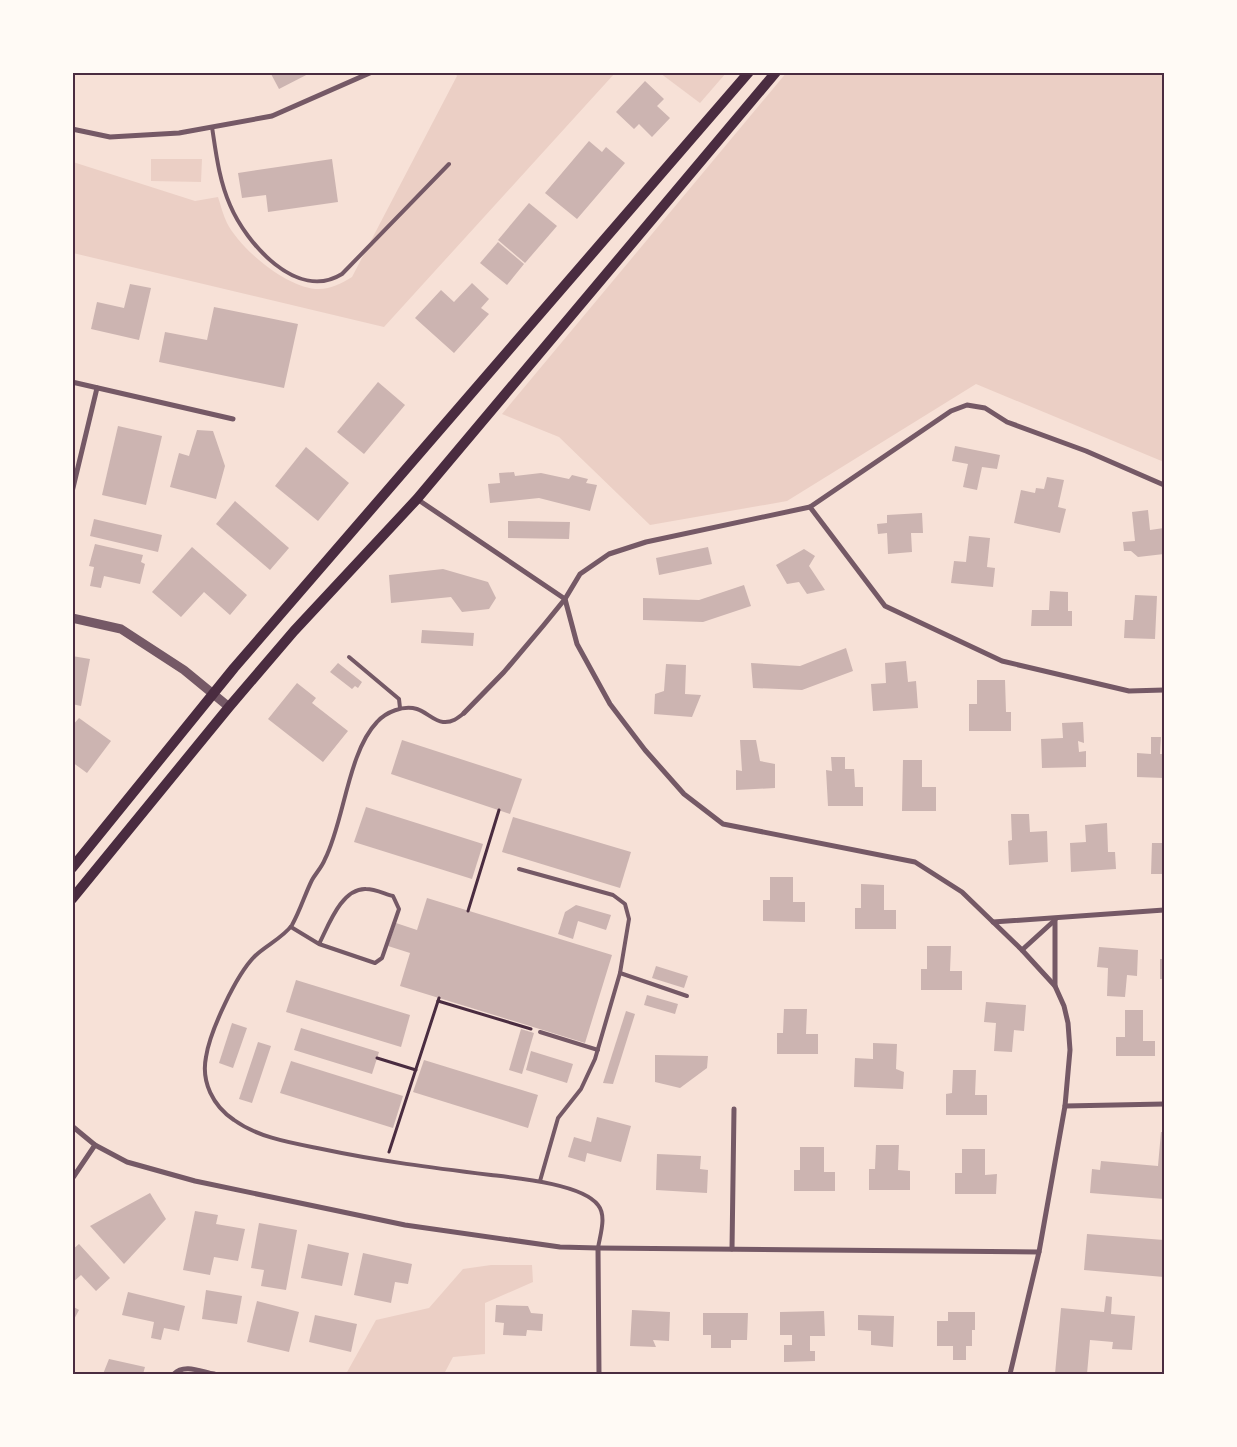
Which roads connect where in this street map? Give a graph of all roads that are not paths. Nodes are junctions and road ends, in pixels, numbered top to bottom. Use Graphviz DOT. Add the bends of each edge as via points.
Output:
graph roads {
  1 [pos="372,72"];
  2 [pos="749,72"];
  3 [pos="776,72"];
  4 [pos="212,127"];
  5 [pos="72,129"];
  6 [pos="448,164"];
  7 [pos="72,382"];
  8 [pos="97,388"];
  9 [pos="233,419"];
  10 [pos="1164,485"];
  11 [pos="72,492"];
  12 [pos="417,499"];
  13 [pos="810,507"];
  14 [pos="565,599"];
  15 [pos="72,618"];
  16 [pos="349,657"];
  17 [pos="1164,690"];
  18 [pos="213,694"];
  19 [pos="229,707"];
  20 [pos="400,708"];
  21 [pos="464,713"];
  22 [pos="72,868"];
  23 [pos="519,869"];
  24 [pos="72,899"];
  25 [pos="1164,910"];
  26 [pos="1055,919"];
  27 [pos="993,922"];
  28 [pos="291,927"];
  29 [pos="319,944"];
  30 [pos="1022,950"];
  31 [pos="620,973"];
  32 [pos="1055,986"];
  33 [pos="687,996"];
  34 [pos="540,1032"];
  35 [pos="598,1050"];
  36 [pos="1164,1104"];
  37 [pos="1066,1106"];
  38 [pos="734,1109"];
  39 [pos="72,1126"];
  40 [pos="95,1145"];
  41 [pos="72,1179"];
  42 [pos="540,1181"];
  43 [pos="598,1248"];
  44 [pos="732,1249"];
  45 [pos="1039,1252"];
  46 [pos="174,1374"];
  47 [pos="214,1374"];
  48 [pos="600,1374"];
  49 [pos="1010,1374"];
  1 -- 4 [label="street" via="272,116"];
  2 -- 18 [label="main road"];
  3 -- 12 [label="main road"];
  4 -- 5 [label="street" via="179,133 110,137"];
  4 -- 6 [label="lane" via="228,203 248,238 283,270 314,281 325,282 342,274"];
  7 -- 8 [label="street"];
  8 -- 9 [label="street"];
  8 -- 11 [label="street"];
  10 -- 13 [label="street" via="1086,451 1007,422 985,408 967,405 951,411"];
  12 -- 14 [label="street"];
  12 -- 19 [label="main road" via="294,631"];
  13 -- 14 [label="street" via="646,542 609,554 580,574"];
  13 -- 17 [label="street" via="885,606 1002,661 1129,690"];
  14 -- 21 [label="street" via="504,672"];
  14 -- 27 [label="street" via="577,644 610,704 644,750 684,794 723,824 915,862 962,892"];
  15 -- 18 [label="street" via="122,630 184,670"];
  16 -- 20 [label="lane" via="399,699"];
  18 -- 19 [label="street"];
  18 -- 22 [label="main road"];
  19 -- 24 [label="main road"];
  20 -- 21 [label="lane" via="417,709 442,722 454,721"];
  20 -- 28 [label="lane" via="378,720 368,733 326,859 313,878"];
  23 -- 31 [label="lane" via="613,895 625,904 629,919"];
  25 -- 26 [label="street"];
  26 -- 27 [label="street"];
  26 -- 30 [label="street"];
  26 -- 32 [label="street"];
  27 -- 30 [label="street"];
  28 -- 29 [label="lane"];
  28 -- 42 [label="lane" via="253,958 239,977 206,1057 204,1078 221,1109 234,1121 274,1139 386,1162"];
  29 -- 29 [label="lane" via="331,920 353,892 365,889 393,896 399,909 382,958 375,963"];
  30 -- 32 [label="street"];
  31 -- 33 [label="lane"];
  31 -- 35 [label="lane"];
  32 -- 37 [label="street" via="1068,1023 1070,1050"];
  34 -- 35 [label="lane"];
  35 -- 42 [label="lane" via="581,1089 558,1118"];
  36 -- 37 [label="street"];
  37 -- 45 [label="street"];
  38 -- 44 [label="street"];
  39 -- 40 [label="street"];
  40 -- 41 [label="street"];
  40 -- 43 [label="street" via="127,1162 195,1182 309,1206 482,1237"];
  42 -- 43 [label="lane" via="594,1200 602,1216"];
  43 -- 44 [label="street"];
  43 -- 48 [label="street"];
  44 -- 45 [label="street"];
  45 -- 49 [label="street"];
  46 -- 47 [label="street" via="187,1368"];
}
